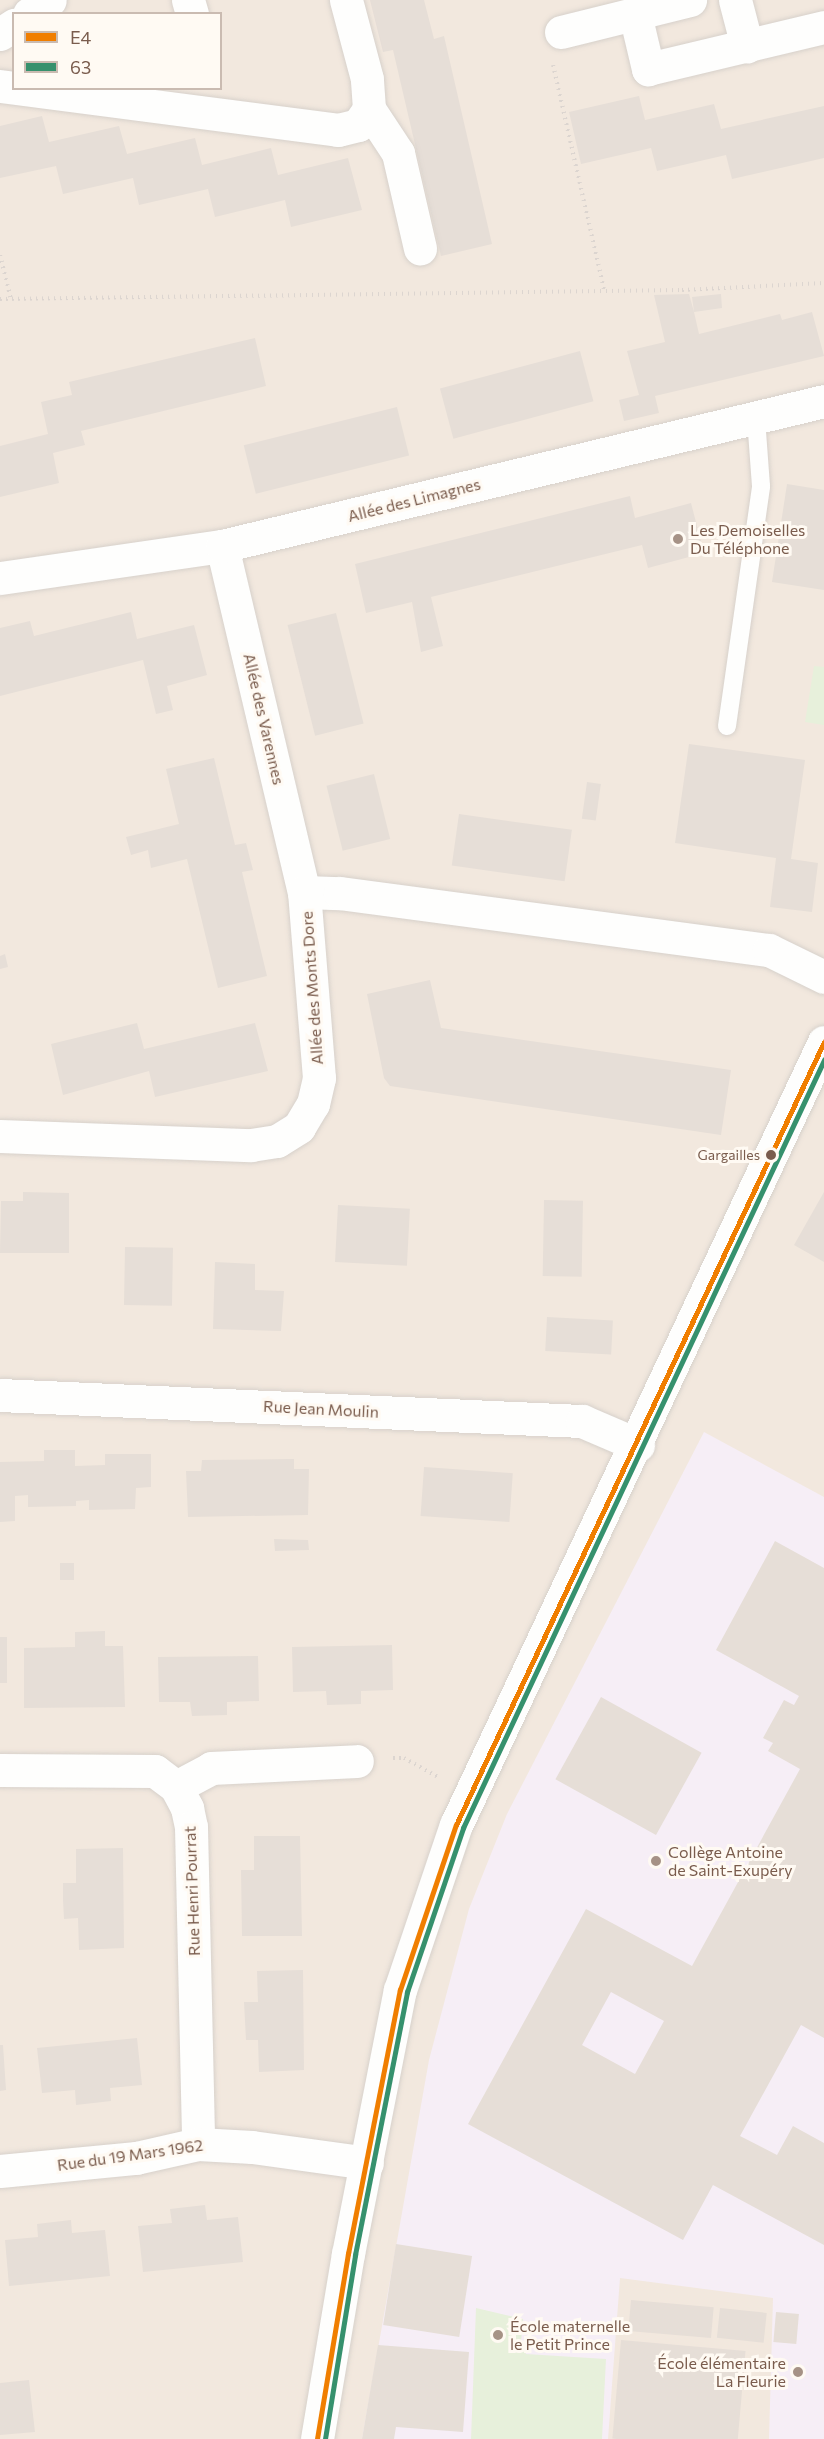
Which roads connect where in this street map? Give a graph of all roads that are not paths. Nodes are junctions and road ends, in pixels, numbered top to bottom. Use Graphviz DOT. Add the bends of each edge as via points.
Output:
graph roads {
  1 [pos="50,0"];
  2 [pos="346,0"];
  3 [pos="690,0"];
  4 [pos="735,0"];
  5 [pos="32,12"];
  6 [pos="635,14"];
  7 [pos="824,27"];
  8 [pos="556,45"];
  9 [pos="747,46"];
  10 [pos="59,90"];
  11 [pos="221,101"];
  12 [pos="369,109"];
  13 [pos="420,248"];
  14 [pos="824,401"];
  15 [pos="756,418"];
  16 [pos="222,546"];
  17 [pos="0,578"];
  18 [pos="727,726"];
  19 [pos="304,892"];
  20 [pos="824,977"];
  21 [pos="824,1042"];
  22 [pos="0,1136"];
  23 [pos="0,1395"];
  24 [pos="638,1444"];
  25 [pos="357,1761"];
  26 [pos="0,1770"];
  27 [pos="176,1787"];
  28 [pos="198,2144"];
  29 [pos="367,2163"];
  30 [pos="0,2171"];
  31 [pos="317,2439"];
  1 -- 5 [label="street"];
  2 -- 12 [label="street" via="366,79"];
  3 -- 6 [label="street"];
  4 -- 9 [label="street"];
  6 -- 8 [label="street"];
  6 -- 9 [label="street" via="648,69"];
  7 -- 9 [label="street"];
  10 -- 11 [label="street"];
  11 -- 12 [label="street" via="338,130 358,125"];
  12 -- 13 [label="street" via="398,153"];
  14 -- 15 [label="street, Allée des Limagnes"];
  15 -- 16 [label="street, Allée des Limagnes"];
  15 -- 18 [label="lane" via="761,486"];
  16 -- 17 [label="street, Allée des Limagnes"];
  16 -- 19 [label="street, Allée des Varennes"];
  19 -- 20 [label="street, Allée des Monts Dore" via="340,893 770,950"];
  19 -- 22 [label="street, Allée des Monts Dore" via="319,1078 313,1104 299,1127 277,1141 251,1145"];
  21 -- 24 [label="street"];
  23 -- 24 [label="street, Rue Jean Moulin" via="582,1421"];
  24 -- 29 [label="street" via="456,1825 400,1990"];
  25 -- 27 [label="street" via="211,1768"];
  26 -- 27 [label="street" via="130,1769 155,1772"];
  27 -- 28 [label="street, Rue Henri Pourrat" via="191,1827"];
  28 -- 29 [label="street, Rue du 19 Mars 1962" via="252,2147"];
  28 -- 30 [label="street, Rue du 19 Mars 1962" via="136,2158"];
  29 -- 31 [label="street"];
}
